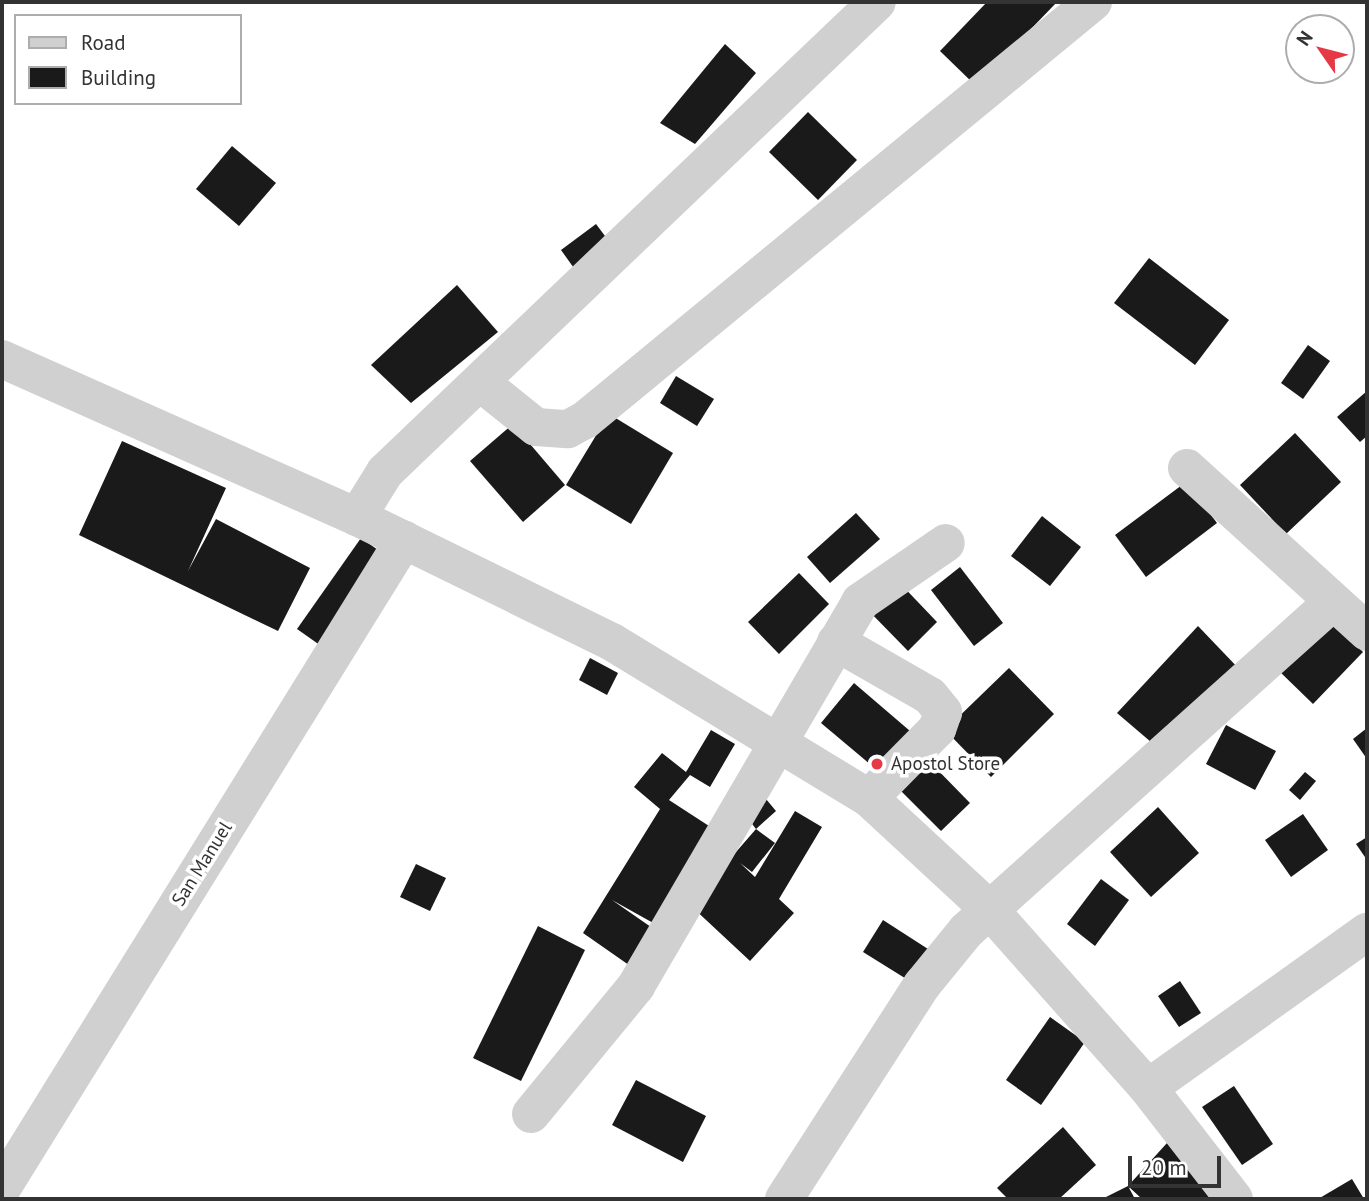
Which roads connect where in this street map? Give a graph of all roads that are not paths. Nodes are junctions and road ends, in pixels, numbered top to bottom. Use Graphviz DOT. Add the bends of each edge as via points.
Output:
graph roads {
  1 [pos="877,2"];
  2 [pos="1093,2"];
  3 [pos="2,359"];
  4 [pos="481,383"];
  5 [pos="1187,468"];
  6 [pos="357,517"];
  7 [pos="404,540"];
  8 [pos="946,542"];
  9 [pos="1333,602"];
  10 [pos="1367,632"];
  11 [pos="836,642"];
  12 [pos="779,740"];
  13 [pos="869,798"];
  14 [pos="989,909"];
  15 [pos="1367,932"];
  16 [pos="1148,1088"];
  17 [pos="531,1114"];
  18 [pos="2,1188"];
  19 [pos="784,1199"];
  20 [pos="1234,1199"];
  1 -- 4 [label="street"];
  2 -- 4 [label="street" via="585,420 552,431 536,427"];
  3 -- 6 [label="street"];
  4 -- 6 [label="street" via="385,472"];
  5 -- 9 [label="street"];
  6 -- 7 [label="street"];
  7 -- 12 [label="street" via="623,648"];
  7 -- 18 [label="street, San Manuel"];
  8 -- 11 [label="street" via="875,588"];
  9 -- 10 [label="street"];
  9 -- 14 [label="street"];
  11 -- 12 [label="street"];
  11 -- 13 [label="street" via="930,696 943,712 937,729"];
  12 -- 13 [label="street"];
  12 -- 17 [label="street" via="636,986"];
  13 -- 14 [label="street"];
  14 -- 16 [label="street"];
  14 -- 19 [label="street" via="922,985"];
  15 -- 16 [label="street"];
  16 -- 20 [label="street"];
}
